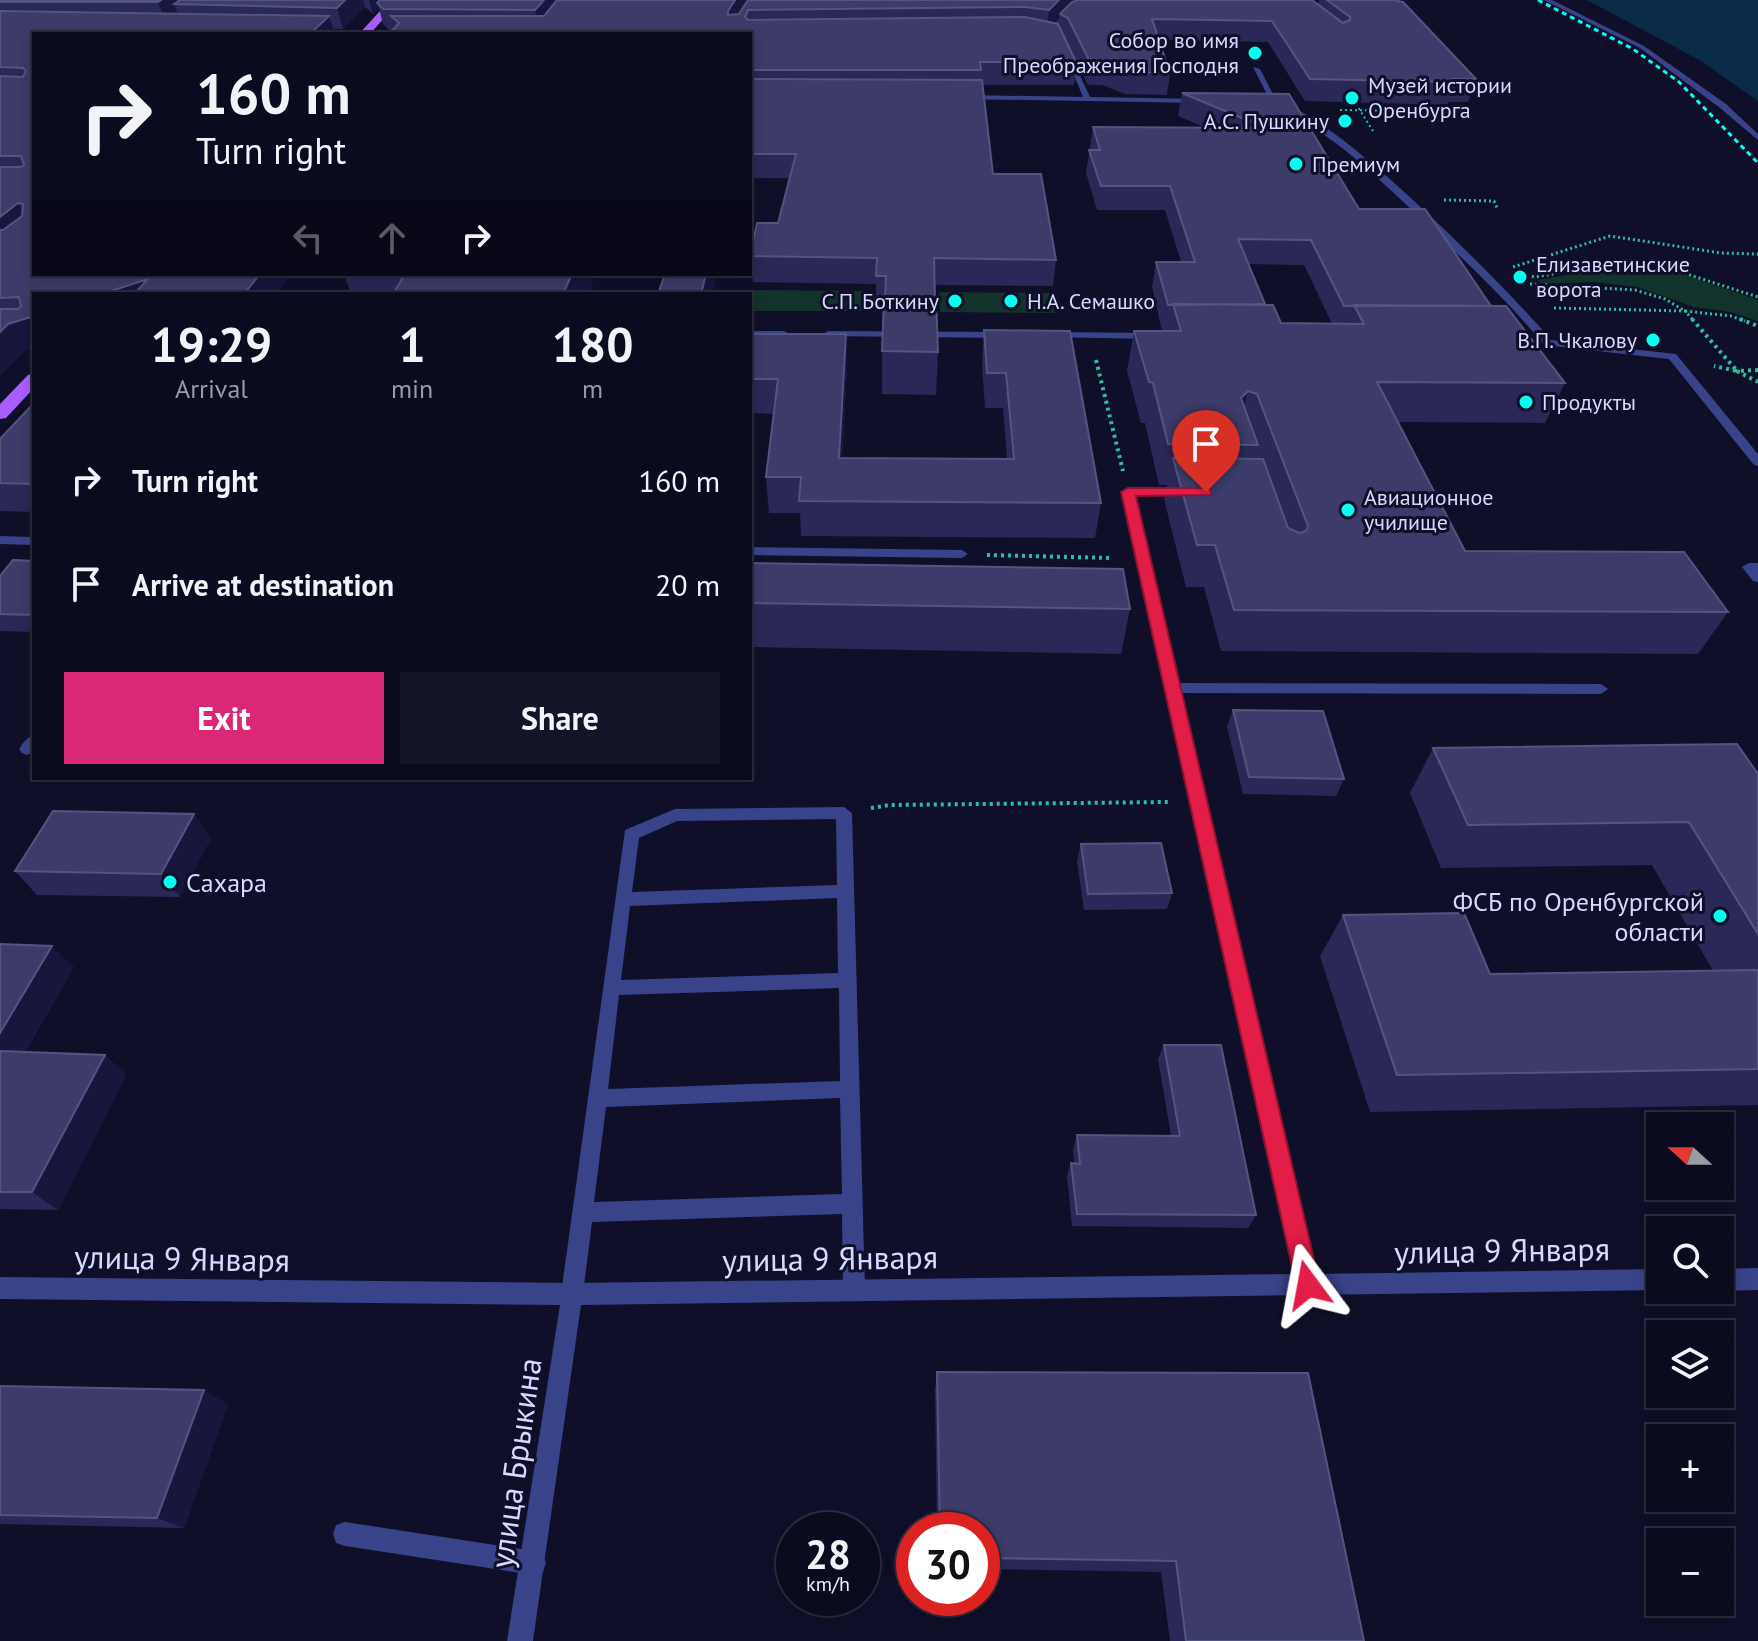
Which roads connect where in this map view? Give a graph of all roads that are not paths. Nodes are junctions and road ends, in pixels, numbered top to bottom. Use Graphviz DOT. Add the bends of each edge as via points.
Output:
graph roads {
  1 [pos="395,0"];
  2 [pos="1547,0"];
  3 [pos="366,32"];
  4 [pos="1061,42"];
  5 [pos="1256,69"];
  6 [pos="952,97"];
  7 [pos="1087,98"];
  8 [pos="1213,102"];
  9 [pos="1260,103"];
  10 [pos="1276,104"];
  11 [pos="1758,138"];
  12 [pos="752,334"];
  13 [pos="796,334"];
  14 [pos="812,334"];
  15 [pos="1013,335"];
  16 [pos="1043,335"];
  17 [pos="1167,336"];
  18 [pos="1533,342"];
  19 [pos="1548,343"];
  20 [pos="32,380"];
  21 [pos="0,414"];
  22 [pos="1758,462"];
  23 [pos="1200,492"];
  24 [pos="0,540"];
  25 [pos="32,541"];
  26 [pos="752,551"];
  27 [pos="962,554"];
  28 [pos="1758,567"];
  29 [pos="1758,578"];
  30 [pos="1172,688"];
  31 [pos="1601,689"];
  32 [pos="845,891"];
  33 [pos="623,899"];
  34 [pos="847,980"];
  35 [pos="612,988"];
  36 [pos="849,1089"];
  37 [pos="598,1098"];
  38 [pos="852,1204"];
  39 [pos="583,1212"];
  40 [pos="1758,1279"];
  41 [pos="1646,1280"];
  42 [pos="1734,1280"];
  43 [pos="1308,1285"];
  44 [pos="0,1288"];
  45 [pos="854,1290"];
  46 [pos="572,1294"];
  47 [pos="345,1534"];
  48 [pos="534,1563"];
  49 [pos="520,1641"];
  1 -- 3 [label="main road"];
  2 -- 11 [label="street" via="1642,47"];
  4 -- 7 [label="street"];
  5 -- 10 [label="street"];
  6 -- 7 [label="street"];
  7 -- 8 [label="street"];
  9 -- 10 [label="street"];
  10 -- 19 [label="street" via="1322,125 1377,169 1521,308"];
  12 -- 13 [label="street"];
  14 -- 15 [label="street"];
  16 -- 17 [label="street"];
  18 -- 19 [label="street"];
  19 -- 22 [label="street" via="1672,356"];
  20 -- 21 [label="main road"];
  23 -- 30 [label="street" via="1128,492"];
  24 -- 25 [label="street"];
  26 -- 27 [label="street"];
  28 -- 29 [label="street" via="1749,567"];
  30 -- 31 [label="street"];
  30 -- 43 [label="street"];
  32 -- 33 [label="street"];
  32 -- 33 [label="street, улица Брыкина" via="844,813 675,815 631,834"];
  32 -- 34 [label="street"];
  33 -- 35 [label="street, улица Брыкина"];
  34 -- 35 [label="street"];
  34 -- 36 [label="street"];
  35 -- 37 [label="street, улица Брыкина"];
  36 -- 37 [label="street"];
  36 -- 38 [label="street"];
  37 -- 39 [label="street, улица Брыкина"];
  38 -- 39 [label="street"];
  38 -- 45 [label="street"];
  39 -- 46 [label="street, улица Брыкина"];
  40 -- 42 [label="street"];
  41 -- 43 [label="street, улица 9 Января"];
  43 -- 45 [label="street, улица 9 Января"];
  44 -- 46 [label="street, улица 9 Января"];
  45 -- 46 [label="street, улица 9 Января"];
  46 -- 48 [label="street, улица Брыкина"];
  47 -- 48 [label="street"];
  48 -- 49 [label="street, улица Брыкина"];
}
